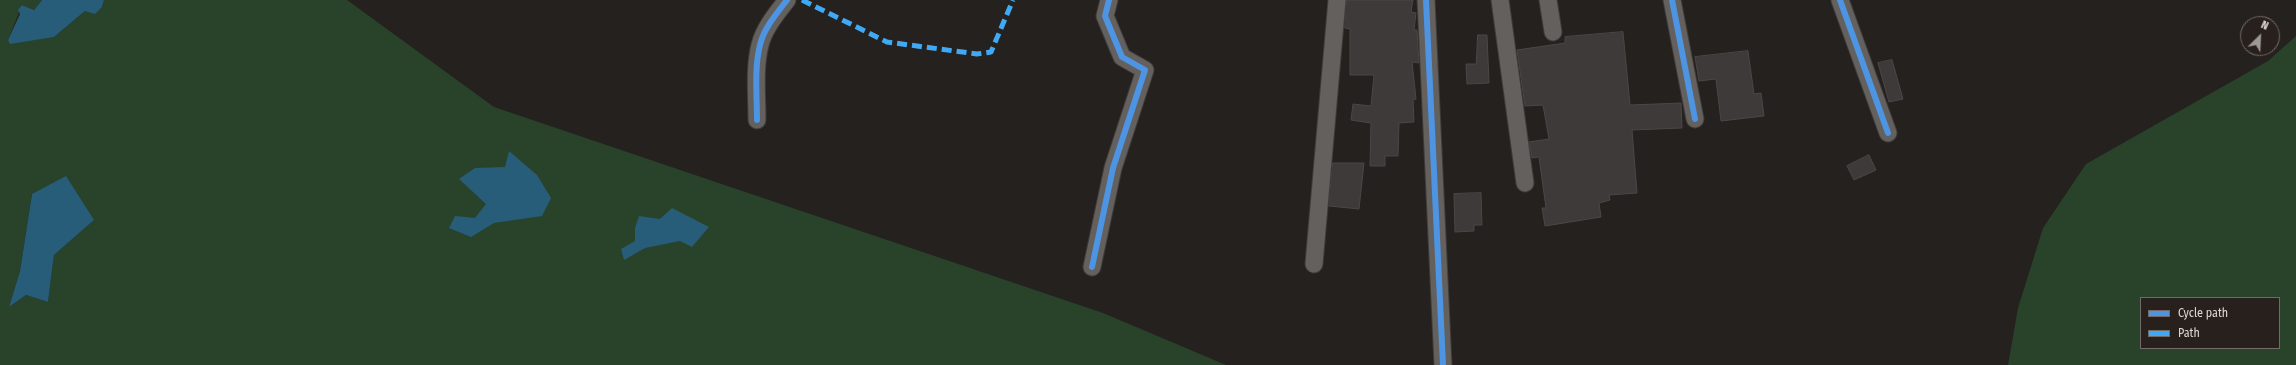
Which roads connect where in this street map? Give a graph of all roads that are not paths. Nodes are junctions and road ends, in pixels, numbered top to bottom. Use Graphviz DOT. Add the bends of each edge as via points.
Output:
graph roads {
  1 [pos="787,0"];
  2 [pos="1109,0"];
  3 [pos="1337,0"];
  4 [pos="1426,0"];
  5 [pos="1500,0"];
  6 [pos="1548,0"];
  7 [pos="1672,0"];
  8 [pos="1840,0"];
  9 [pos="1553,32"];
  10 [pos="1696,119"];
  11 [pos="757,120"];
  12 [pos="1888,133"];
  13 [pos="1525,183"];
  14 [pos="1314,264"];
  15 [pos="1092,267"];
  16 [pos="1443,365"];
  1 -- 11 [label="street" via="768,27 760,44"];
  2 -- 15 [label="street" via="1106,16 1122,57 1145,70 1113,168"];
  3 -- 14 [label="street"];
  4 -- 16 [label="street"];
  5 -- 13 [label="street"];
  6 -- 9 [label="street"];
  7 -- 10 [label="street"];
  8 -- 12 [label="street"];
}
